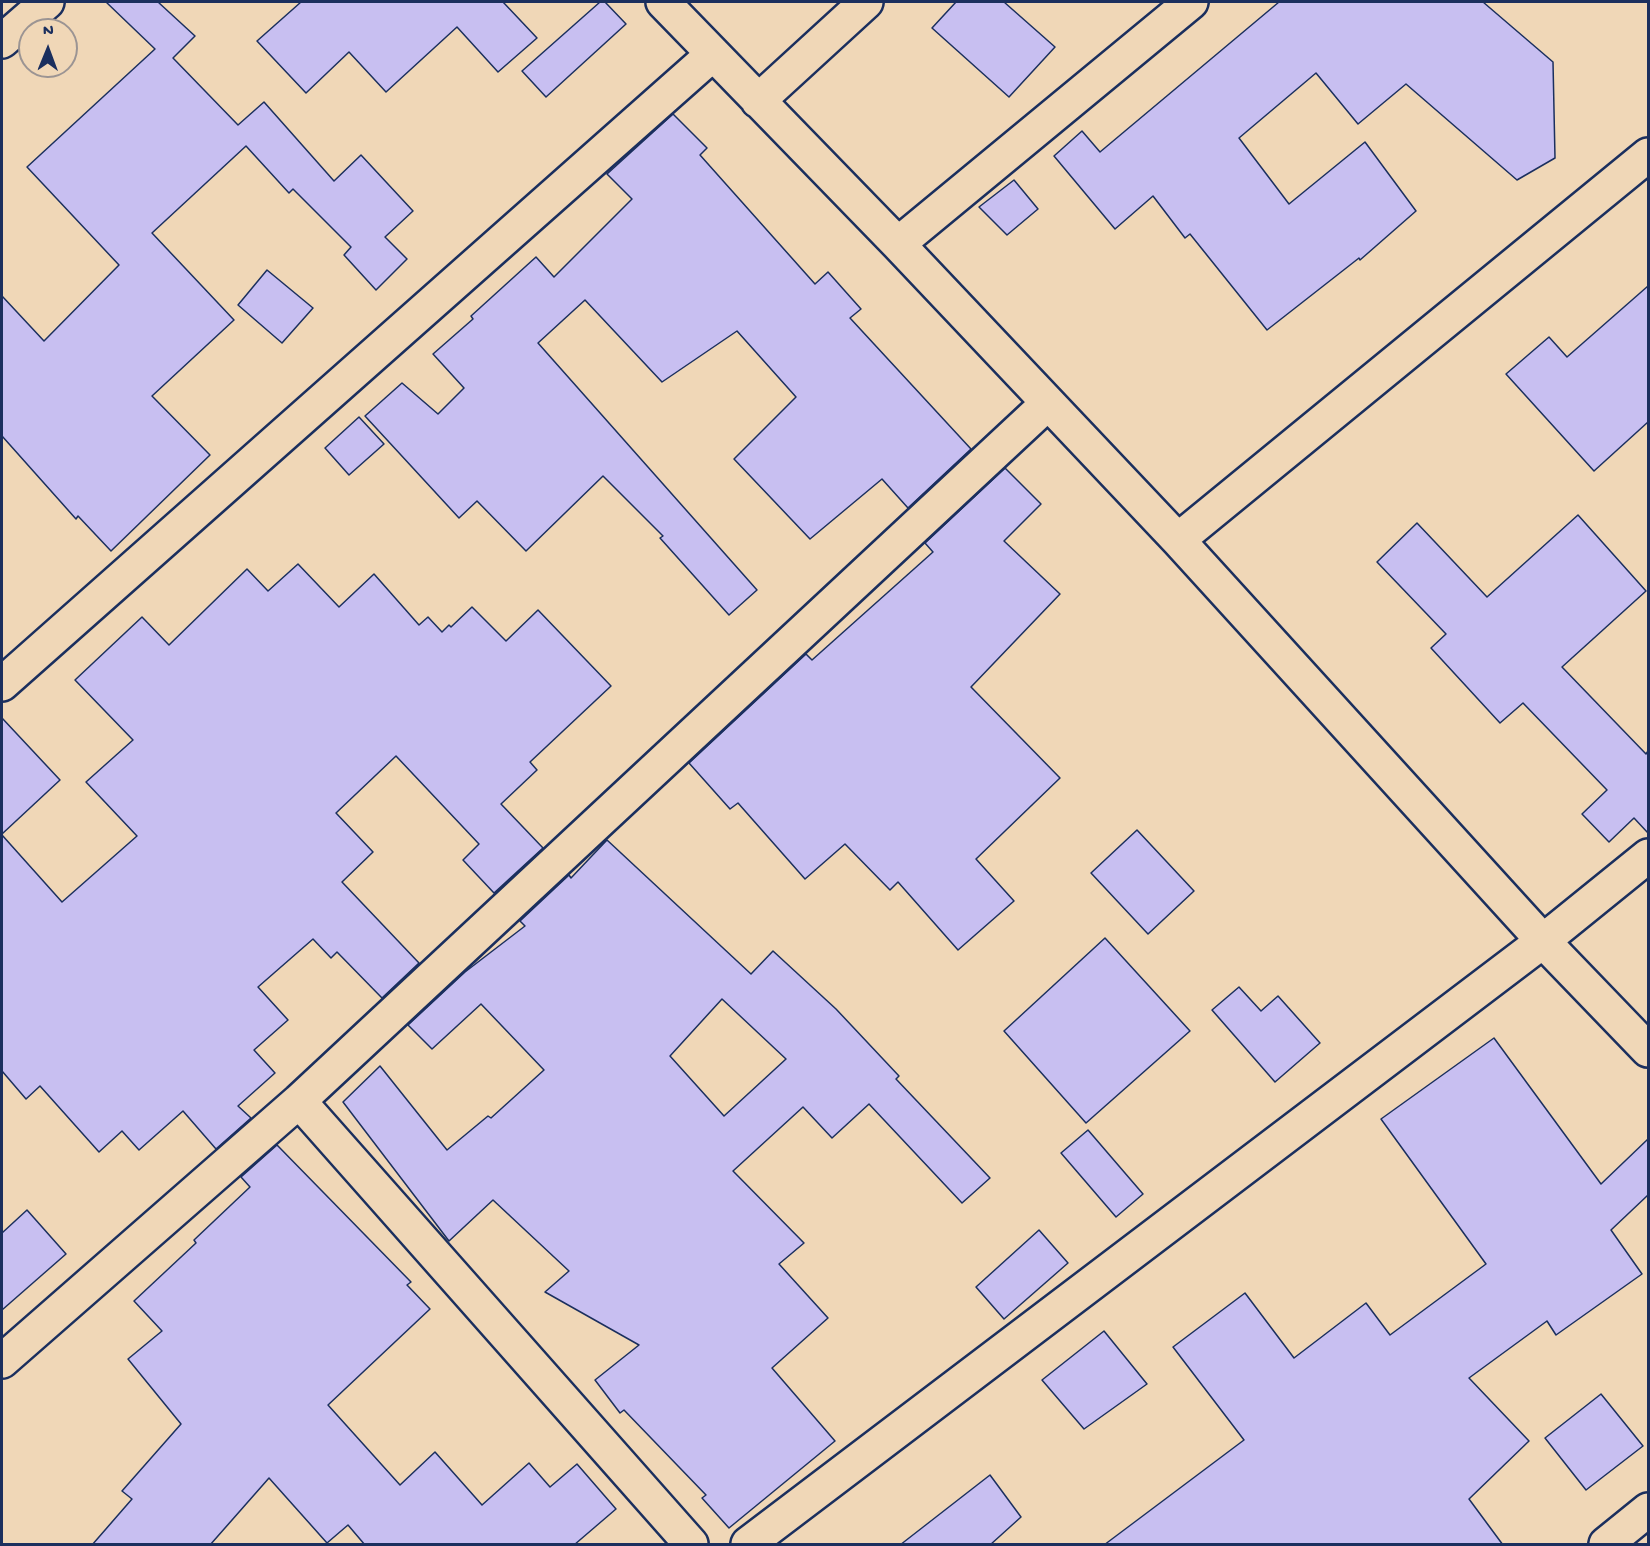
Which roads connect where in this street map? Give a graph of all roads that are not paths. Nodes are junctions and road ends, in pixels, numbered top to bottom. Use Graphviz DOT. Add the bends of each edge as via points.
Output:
graph roads {
  1 [pos="47,2"];
  2 [pos="663,2"];
  3 [pos="866,2"];
  4 [pos="1191,2"];
  5 [pos="2,41"];
  6 [pos="713,54"];
  7 [pos="758,101"];
  8 [pos="1648,155"];
  9 [pos="898,244"];
  10 [pos="1048,403"];
  11 [pos="1178,540"];
  12 [pos="2,684"];
  13 [pos="1648,856"];
  14 [pos="1543,941"];
  15 [pos="1648,1050"];
  16 [pos="299,1101"];
  17 [pos="2,1361"];
  18 [pos="1648,1510"];
  19 [pos="691,1545"];
  20 [pos="748,1545"];
  21 [pos="1606,1545"];
  1 -- 5 [label="street"];
  2 -- 6 [label="street"];
  3 -- 7 [label="street"];
  4 -- 9 [label="street"];
  6 -- 7 [label="street"];
  6 -- 12 [label="street"];
  7 -- 9 [label="street"];
  8 -- 11 [label="street"];
  9 -- 10 [label="street"];
  10 -- 11 [label="street"];
  10 -- 16 [label="street"];
  11 -- 14 [label="street"];
  13 -- 14 [label="street"];
  14 -- 15 [label="street"];
  14 -- 20 [label="street"];
  16 -- 17 [label="street"];
  16 -- 19 [label="street"];
  18 -- 21 [label="street"];
}
